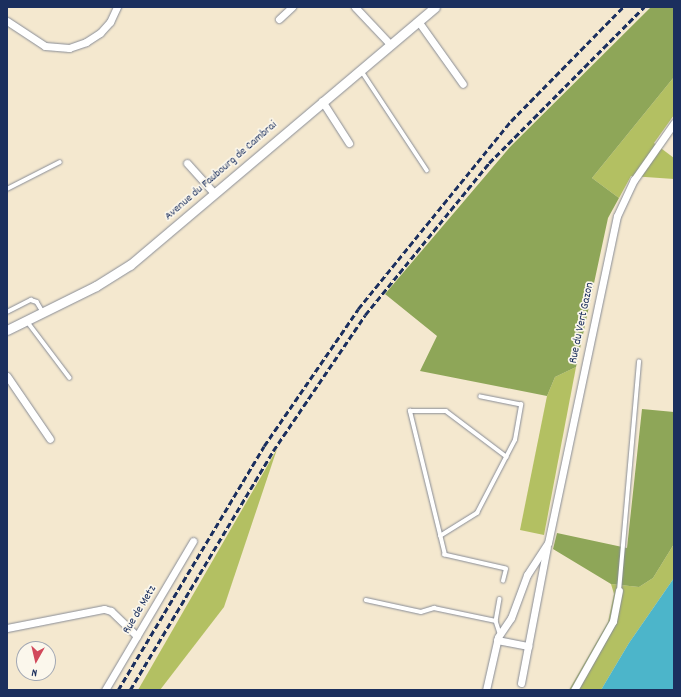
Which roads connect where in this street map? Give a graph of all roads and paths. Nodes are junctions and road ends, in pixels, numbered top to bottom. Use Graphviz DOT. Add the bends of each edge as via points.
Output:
graph roads {
  1 [pos="117,7"];
  2 [pos="292,7"];
  3 [pos="355,7"];
  4 [pos="435,7"];
  5 [pos="279,19"];
  6 [pos="7,21"];
  7 [pos="418,21"];
  8 [pos="390,44"];
  9 [pos="360,69"];
  10 [pos="463,84"];
  11 [pos="322,101"];
  12 [pos="674,123"];
  13 [pos="349,143"];
  14 [pos="60,162"];
  15 [pos="187,163"];
  16 [pos="427,170"];
  17 [pos="7,189"];
  18 [pos="214,193"];
  19 [pos="7,312"];
  20 [pos="43,312"];
  21 [pos="26,320"];
  22 [pos="7,330"];
  23 [pos="639,362"];
  24 [pos="7,376"];
  25 [pos="70,378"];
  26 [pos="481,397"];
  27 [pos="50,439"];
  28 [pos="507,457"];
  29 [pos="440,536"];
  30 [pos="194,541"];
  31 [pos="548,543"];
  32 [pos="503,581"];
  33 [pos="619,591"];
  34 [pos="500,599"];
  35 [pos="366,600"];
  36 [pos="496,620"];
  37 [pos="7,628"];
  38 [pos="137,636"];
  39 [pos="498,636"];
  40 [pos="528,646"];
  41 [pos="521,683"];
  42 [pos="105,690"];
  43 [pos="486,690"];
  44 [pos="574,690"];
  1 -- 6 [label="street" via="110,22 100,33 80,45 69,48 45,46"];
  2 -- 5 [label="street"];
  3 -- 8 [label="street"];
  4 -- 7 [label="street, Avenue du Faubourg de Cambrai"];
  7 -- 8 [label="street, Avenue du Faubourg de Cambrai"];
  7 -- 10 [label="street"];
  8 -- 9 [label="street, Avenue du Faubourg de Cambrai"];
  9 -- 11 [label="street, Avenue du Faubourg de Cambrai"];
  9 -- 16 [label="lane"];
  11 -- 13 [label="street"];
  11 -- 18 [label="street, Avenue du Faubourg de Cambrai"];
  12 -- 31 [label="street, Rue du Vert Gazon" via="634,180 617,216"];
  14 -- 17 [label="lane"];
  15 -- 18 [label="street"];
  18 -- 20 [label="street, Avenue du Faubourg de Cambrai" via="124,269"];
  19 -- 20 [label="lane" via="31,300 37,302"];
  20 -- 21 [label="street, Avenue du Faubourg de Cambrai"];
  21 -- 22 [label="street, Avenue du Faubourg de Cambrai"];
  21 -- 25 [label="lane"];
  23 -- 33 [label="lane"];
  24 -- 27 [label="street"];
  26 -- 28 [label="lane" via="521,405 515,440"];
  28 -- 29 [label="lane" via="477,512"];
  28 -- 29 [label="lane" via="446,411 410,411"];
  29 -- 32 [label="lane" via="445,555 506,569"];
  30 -- 38 [label="street, Rue de Metz"];
  31 -- 39 [label="street, Rue du Vert Gazon" via="527,575 511,618"];
  31 -- 40 [label="street, Rue du Vert Gazon"];
  33 -- 44 [label="street" via="613,621"];
  34 -- 36 [label="lane"];
  35 -- 36 [label="lane" via="421,612 434,608"];
  36 -- 39 [label="lane"];
  37 -- 38 [label="street" via="104,609 111,611"];
  38 -- 42 [label="street, Rue de Metz"];
  39 -- 40 [label="street"];
  39 -- 43 [label="street"];
  40 -- 41 [label="street, Rue du Vert Gazon"];
}
